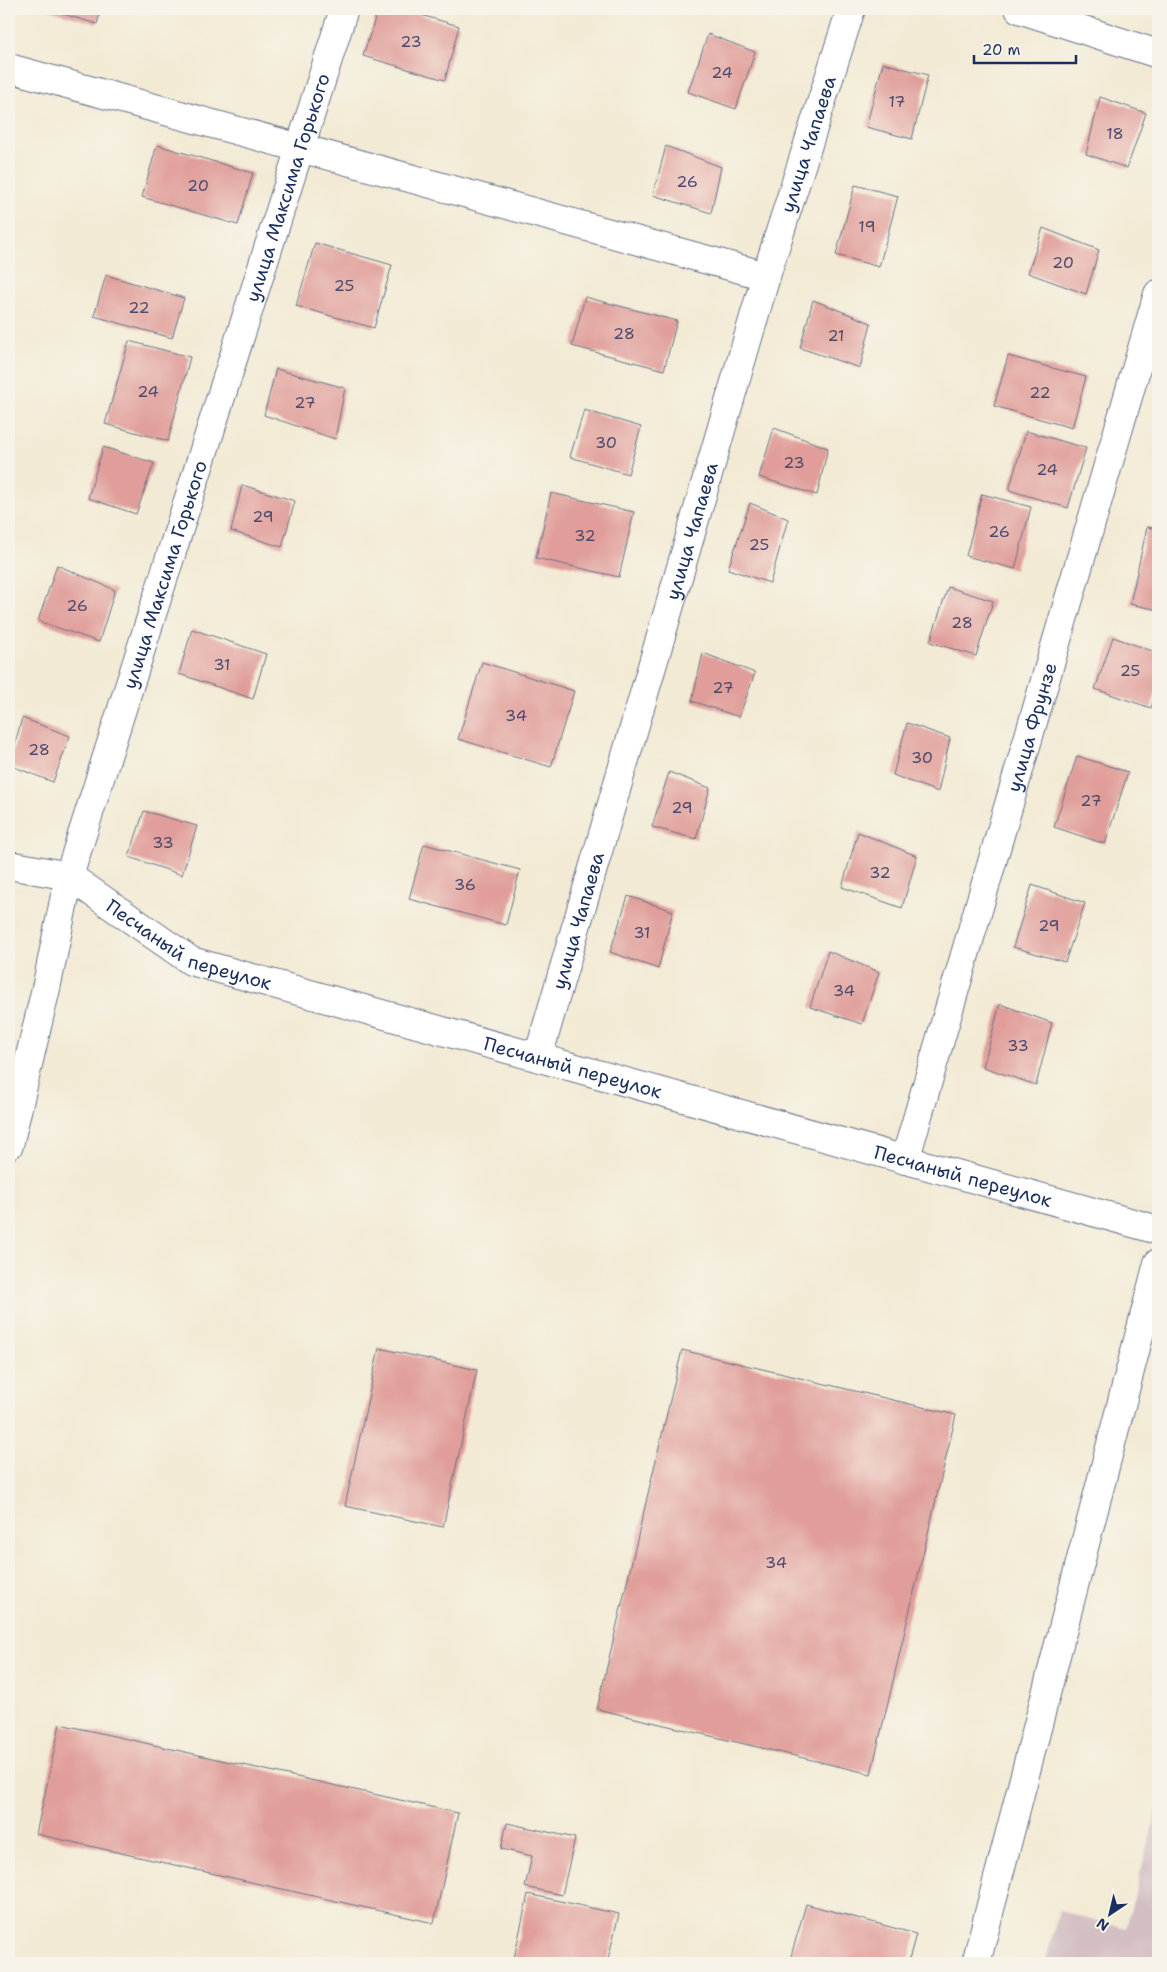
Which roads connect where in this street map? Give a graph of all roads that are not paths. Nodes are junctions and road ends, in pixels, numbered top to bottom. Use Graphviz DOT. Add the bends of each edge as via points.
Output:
graph roads {
  1 [pos="344,9"];
  2 [pos="851,9"];
  3 [pos="1019,9"];
  4 [pos="1158,54"];
  5 [pos="9,68"];
  6 [pos="300,148"];
  7 [pos="766,276"];
  8 [pos="1158,294"];
  9 [pos="9,865"];
  10 [pos="70,876"];
  11 [pos="538,1057"];
  12 [pos="9,1145"];
  13 [pos="905,1160"];
  14 [pos="1158,1230"];
  15 [pos="1158,1263"];
  16 [pos="976,1963"];
  1 -- 6 [label="street, улица Максима Горького"];
  2 -- 7 [label="street, улица Чапаева"];
  3 -- 4 [label="street"];
  5 -- 6 [label="street"];
  6 -- 7 [label="street"];
  6 -- 10 [label="street, улица Максима Горького"];
  7 -- 11 [label="street, улица Чапаева"];
  8 -- 13 [label="street, улица Фрунзе"];
  9 -- 10 [label="street, Песчаный переулок"];
  10 -- 11 [label="street, Песчаный переулок" via="191,961"];
  10 -- 12 [label="street, улица Максима Горького"];
  11 -- 13 [label="street, Песчаный переулок"];
  13 -- 14 [label="street, Песчаный переулок"];
  15 -- 16 [label="street"];
}
